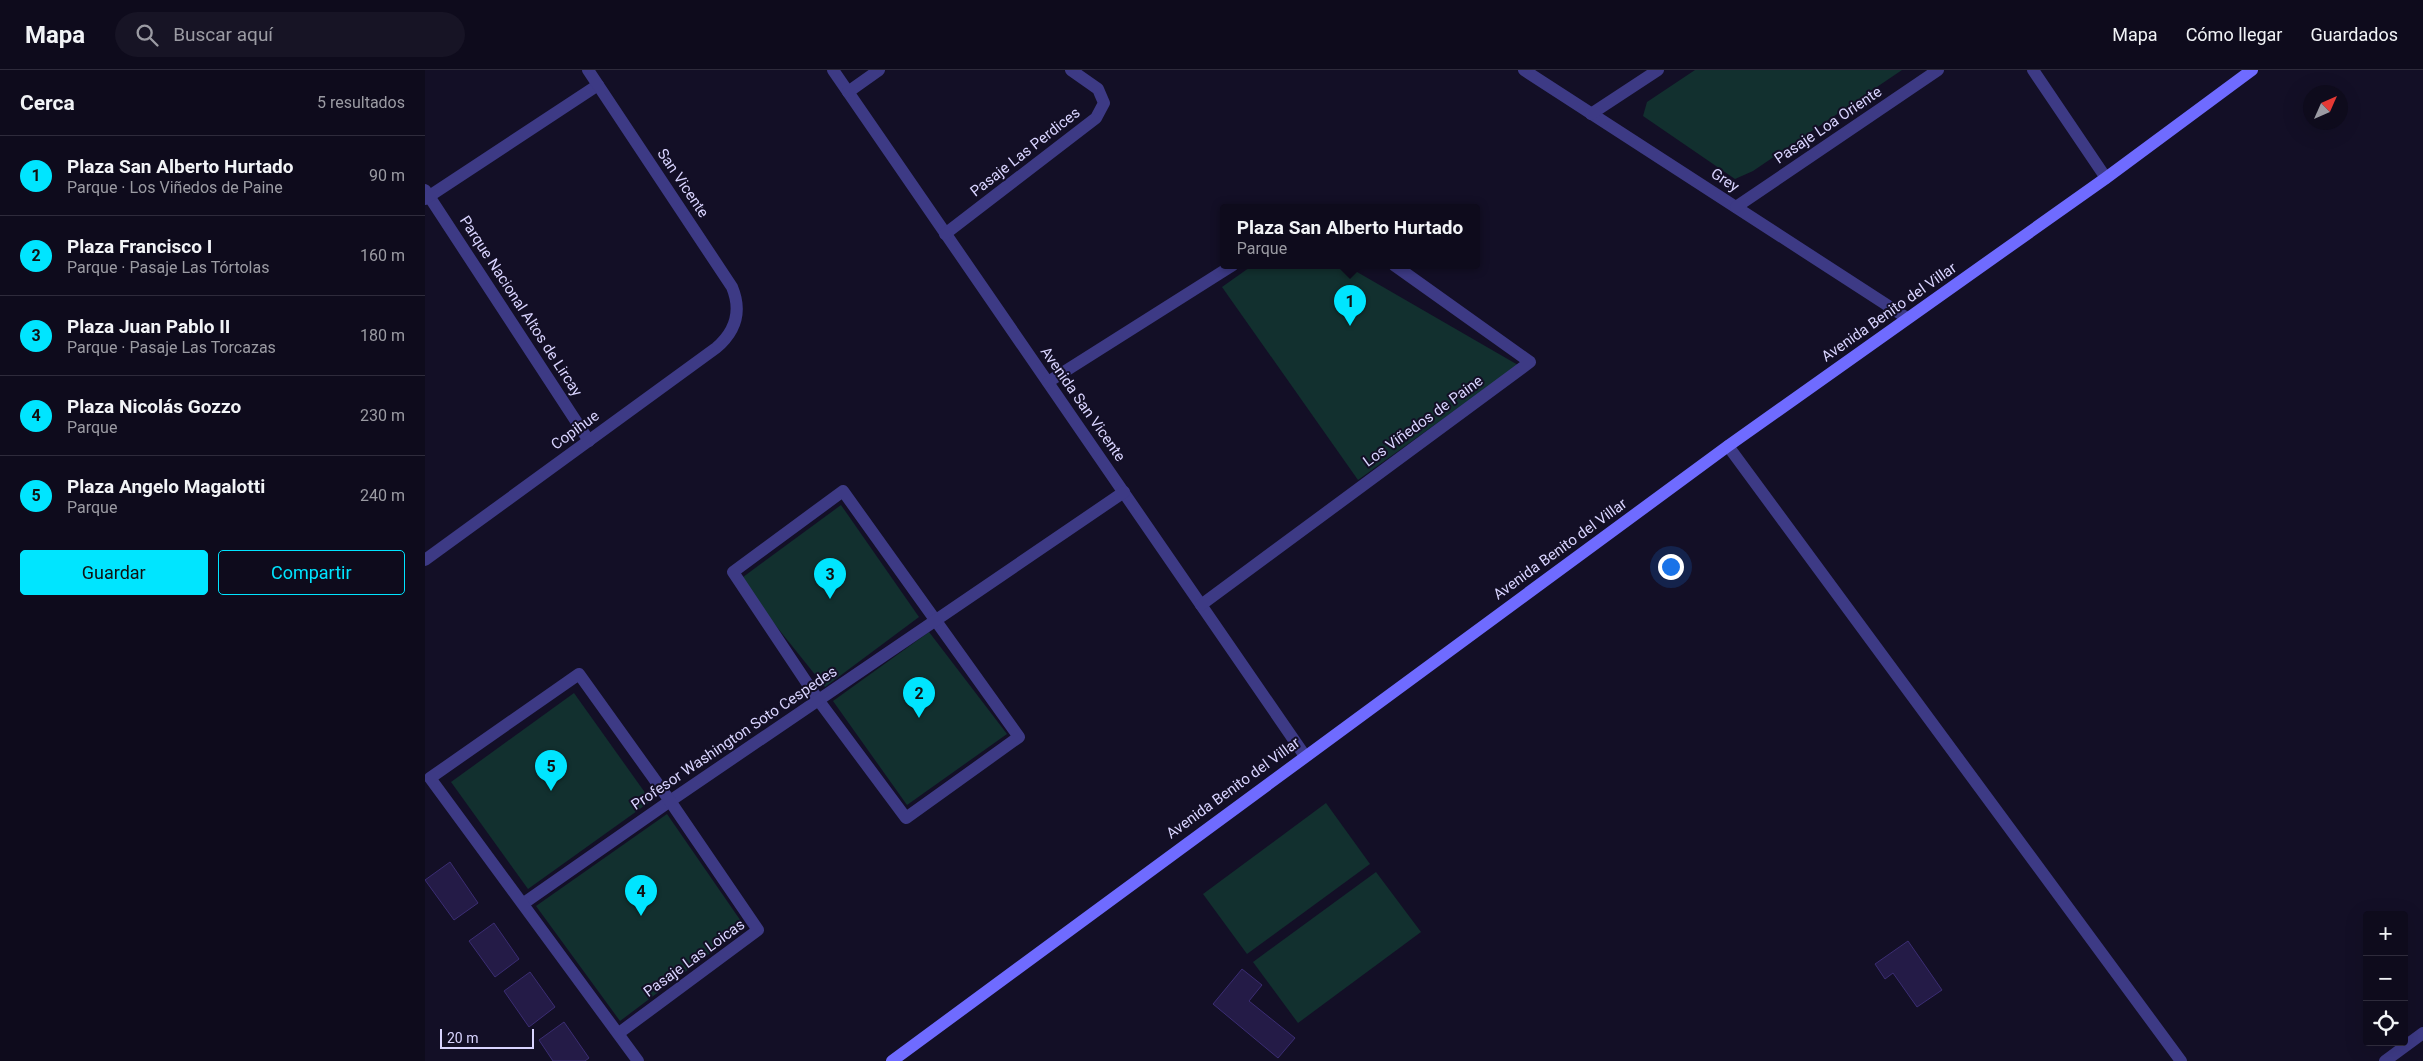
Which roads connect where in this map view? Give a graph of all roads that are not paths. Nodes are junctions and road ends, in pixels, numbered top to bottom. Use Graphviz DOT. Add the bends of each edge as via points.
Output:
graph roads {
  1 [pos="588,70"];
  2 [pos="833,70"];
  3 [pos="879,70"];
  4 [pos="1071,70"];
  5 [pos="1524,70"];
  6 [pos="1658,70"];
  7 [pos="1938,70"];
  8 [pos="2033,70"];
  9 [pos="2252,70"];
  10 [pos="598,85"];
  11 [pos="848,92"];
  12 [pos="1591,114"];
  13 [pos="2106,178"];
  14 [pos="426,195"];
  15 [pos="1737,207"];
  16 [pos="945,234"];
  17 [pos="1227,269"];
  18 [pos="1400,269"];
  19 [pos="1907,318"];
  20 [pos="737,320"];
  21 [pos="1048,382"];
  22 [pos="589,440"];
  23 [pos="1728,446"];
  24 [pos="1124,492"];
  25 [pos="425,560"];
  26 [pos="1201,605"];
  27 [pos="935,620"];
  28 [pos="819,700"];
  29 [pos="1305,756"];
  30 [pos="670,801"];
  31 [pos="524,903"];
  32 [pos="619,1032"];
  33 [pos="2423,1033"];
  34 [pos="639,1061"];
  35 [pos="892,1061"];
  36 [pos="2181,1061"];
  37 [pos="2385,1061"];
  1 -- 10 [label="street, San Vicente"];
  2 -- 11 [label="street, Avenida San Vicente"];
  3 -- 11 [label="street"];
  4 -- 16 [label="street, Pasaje Las Perdices" via="1098,89 1104,103 1096,118"];
  5 -- 12 [label="street, Grey"];
  6 -- 12 [label="street"];
  7 -- 15 [label="street, Pasaje Loa Oriente"];
  8 -- 13 [label="street"];
  9 -- 13 [label="street, Avenida Benito del Villar"];
  10 -- 14 [label="street"];
  10 -- 20 [label="street, San Vicente" via="732,287 737,297"];
  11 -- 16 [label="street, Avenida San Vicente"];
  12 -- 15 [label="street, Grey"];
  13 -- 19 [label="street, Avenida Benito del Villar"];
  14 -- 22 [label="street, Parque Nacional Altos de Lircay"];
  15 -- 19 [label="street, Grey"];
  16 -- 21 [label="street, Avenida San Vicente"];
  17 -- 21 [label="street"];
  18 -- 26 [label="street, Los Viñedos de Paine" via="1530,362"];
  19 -- 23 [label="street, Avenida Benito del Villar"];
  20 -- 22 [label="street, Copihue" via="725,340"];
  21 -- 24 [label="street, Avenida San Vicente"];
  22 -- 25 [label="street, Copihue"];
  23 -- 29 [label="street, Avenida Benito del Villar"];
  23 -- 36 [label="street"];
  24 -- 26 [label="street, Avenida San Vicente"];
  24 -- 27 [label="street, Profesor Washington Soto Cespedes"];
  26 -- 29 [label="street, Avenida San Vicente"];
  27 -- 28 [label="street, Profesor Washington Soto Cespedes"];
  27 -- 28 [label="street" via="1019,737 906,818"];
  27 -- 28 [label="street" via="843,492 733,572"];
  28 -- 30 [label="street, Profesor Washington Soto Cespedes"];
  29 -- 35 [label="street, Avenida Benito del Villar"];
  30 -- 31 [label="street, Profesor Washington Soto Cespedes"];
  30 -- 31 [label="street" via="579,674 563,685 431,778"];
  30 -- 32 [label="street, Pasaje Las Loicas" via="758,930"];
  31 -- 32 [label="street"];
  32 -- 34 [label="street"];
  33 -- 37 [label="street"];
}
